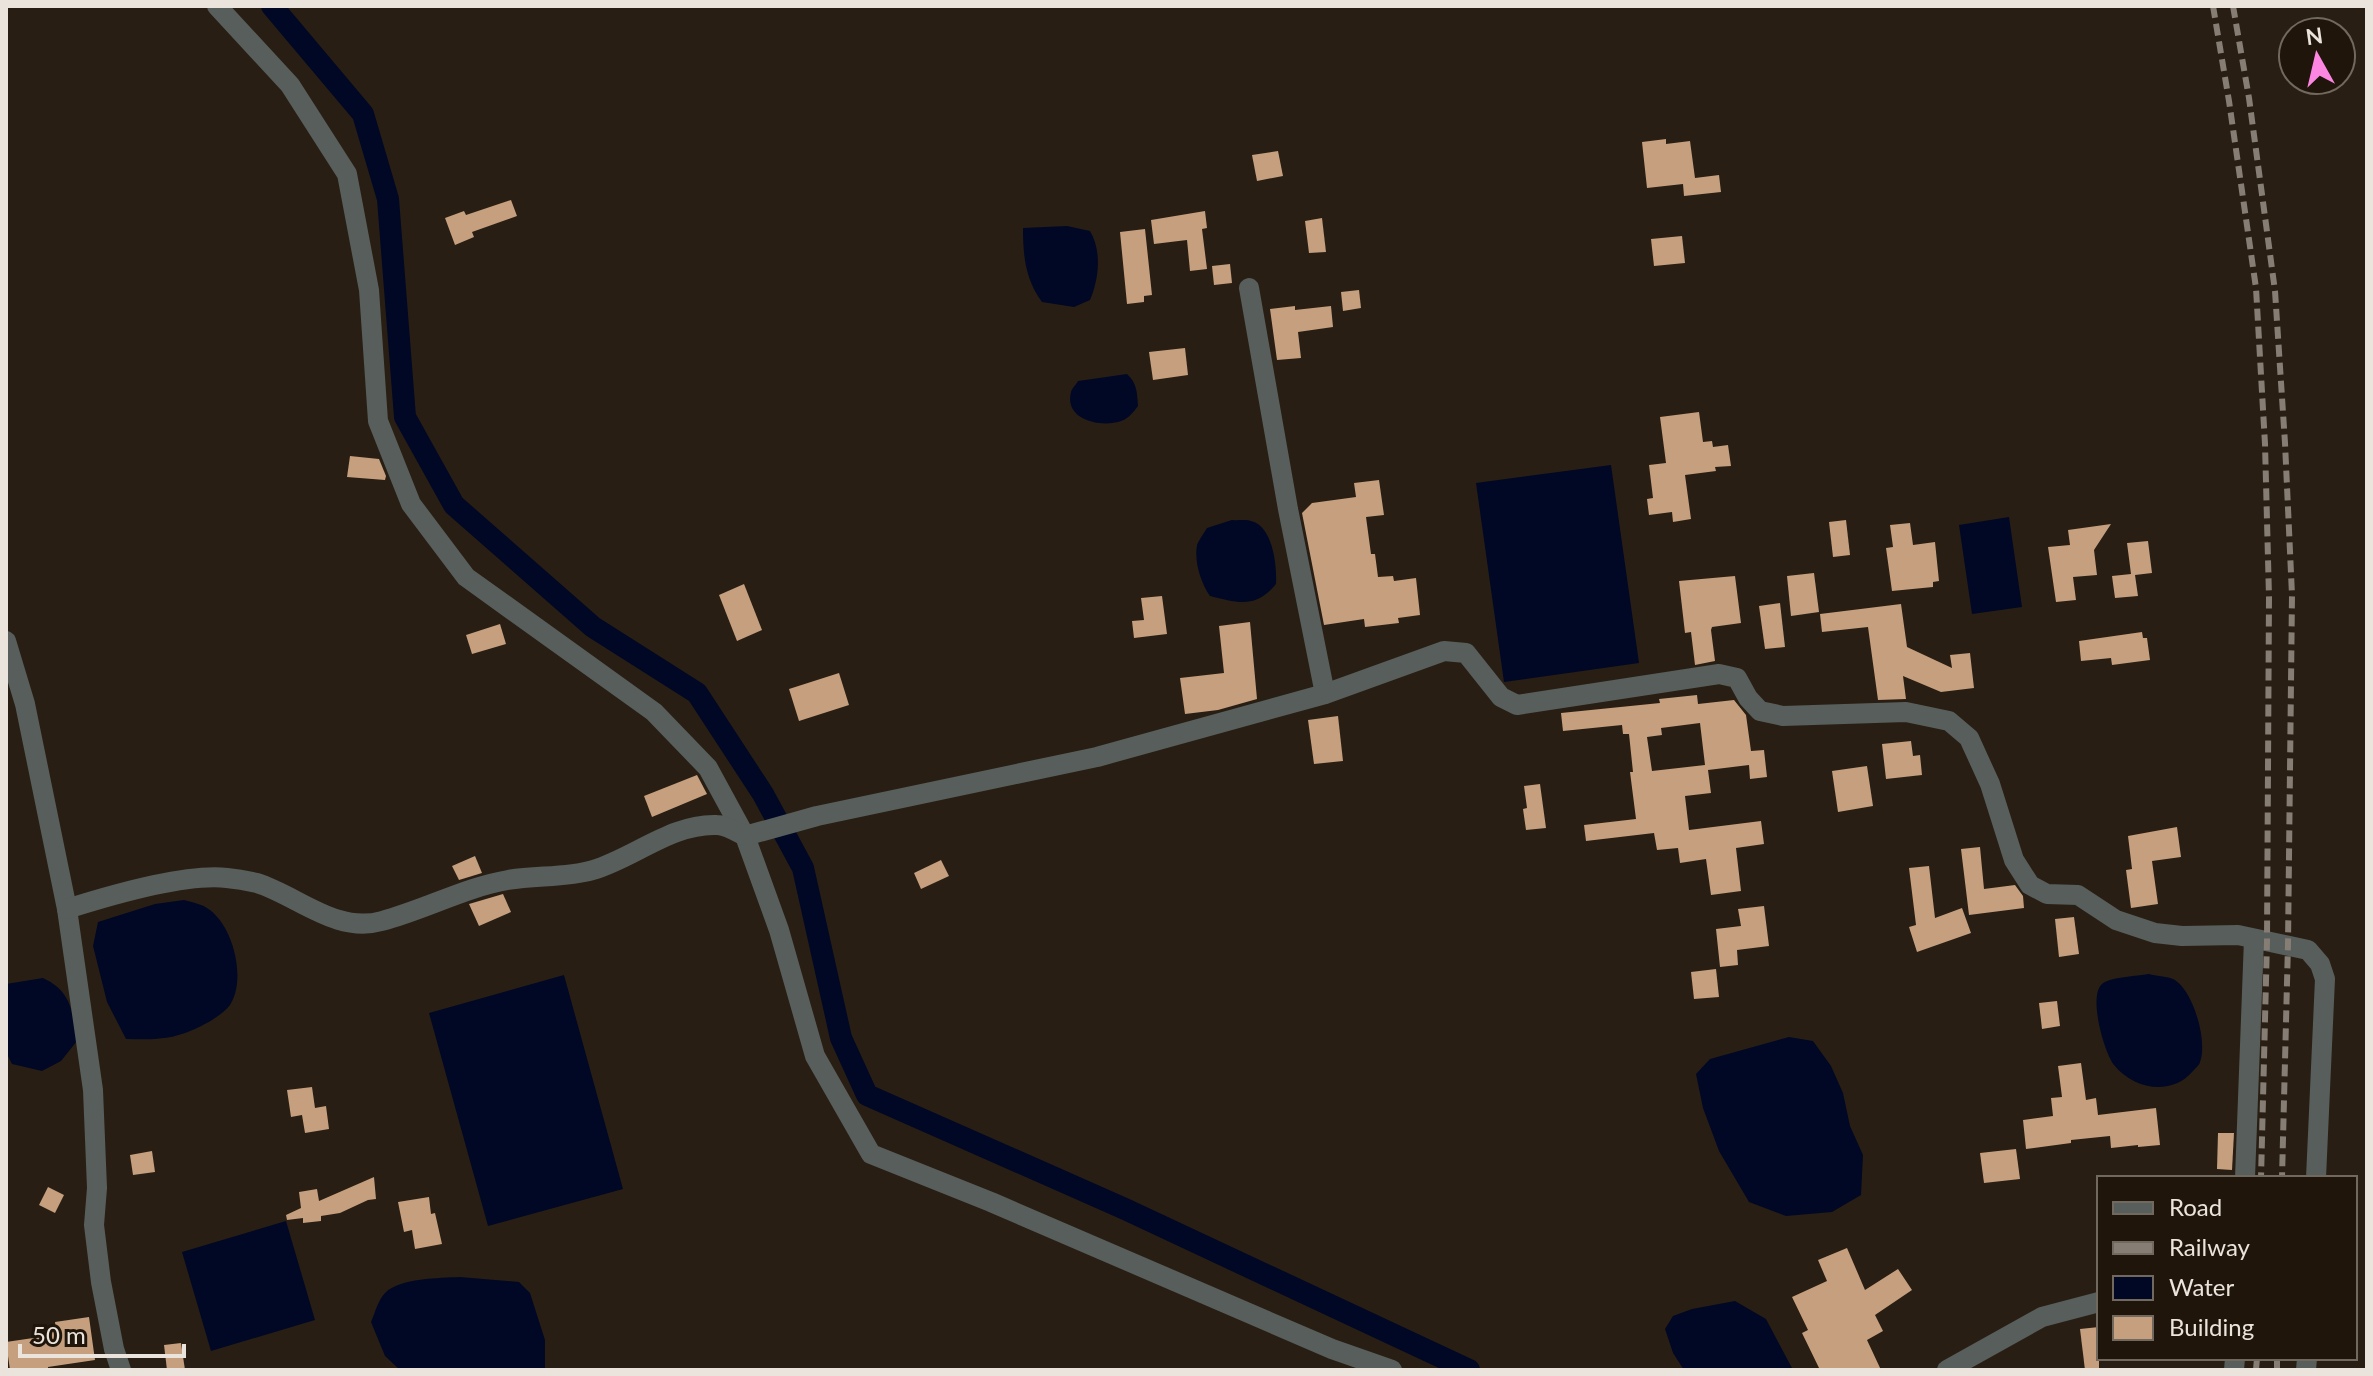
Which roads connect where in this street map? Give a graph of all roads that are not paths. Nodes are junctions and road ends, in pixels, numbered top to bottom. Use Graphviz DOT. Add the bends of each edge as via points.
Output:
graph roads {
  1 [pos="217,6"];
  2 [pos="1249,288"];
  3 [pos="6,641"];
  4 [pos="1325,694"];
  5 [pos="754,834"];
  6 [pos="67,909"];
  7 [pos="2254,939"];
  8 [pos="2245,1176"];
  9 [pos="2316,1176"];
  10 [pos="2097,1303"];
  11 [pos="121,1370"];
  12 [pos="1392,1370"];
  13 [pos="1947,1370"];
  1 -- 5 [label="street" via="290,85 347,174 369,290 378,421 411,504 466,577 654,712 708,768"];
  2 -- 4 [label="street"];
  3 -- 6 [label="street" via="25,704"];
  4 -- 5 [label="street" via="1097,757"];
  4 -- 7 [label="street" via="1444,651 1466,653 1501,697 1517,705 1719,674 1737,678 1760,711 1783,716 1906,712 1949,721 1969,738 2014,860 2030,885 2047,894 2078,895 2116,920 2155,933"];
  5 -- 6 [label="street" via="720,825 697,827 592,870 507,880 378,923 354,924 258,884 225,877 192,879"];
  5 -- 12 [label="street" via="815,1056 871,1154"];
  6 -- 11 [label="street" via="93,1090 94,1225"];
  7 -- 8 [label="street"];
  7 -- 9 [label="street" via="2308,950 2325,979"];
  10 -- 13 [label="street" via="2042,1317"];
}
